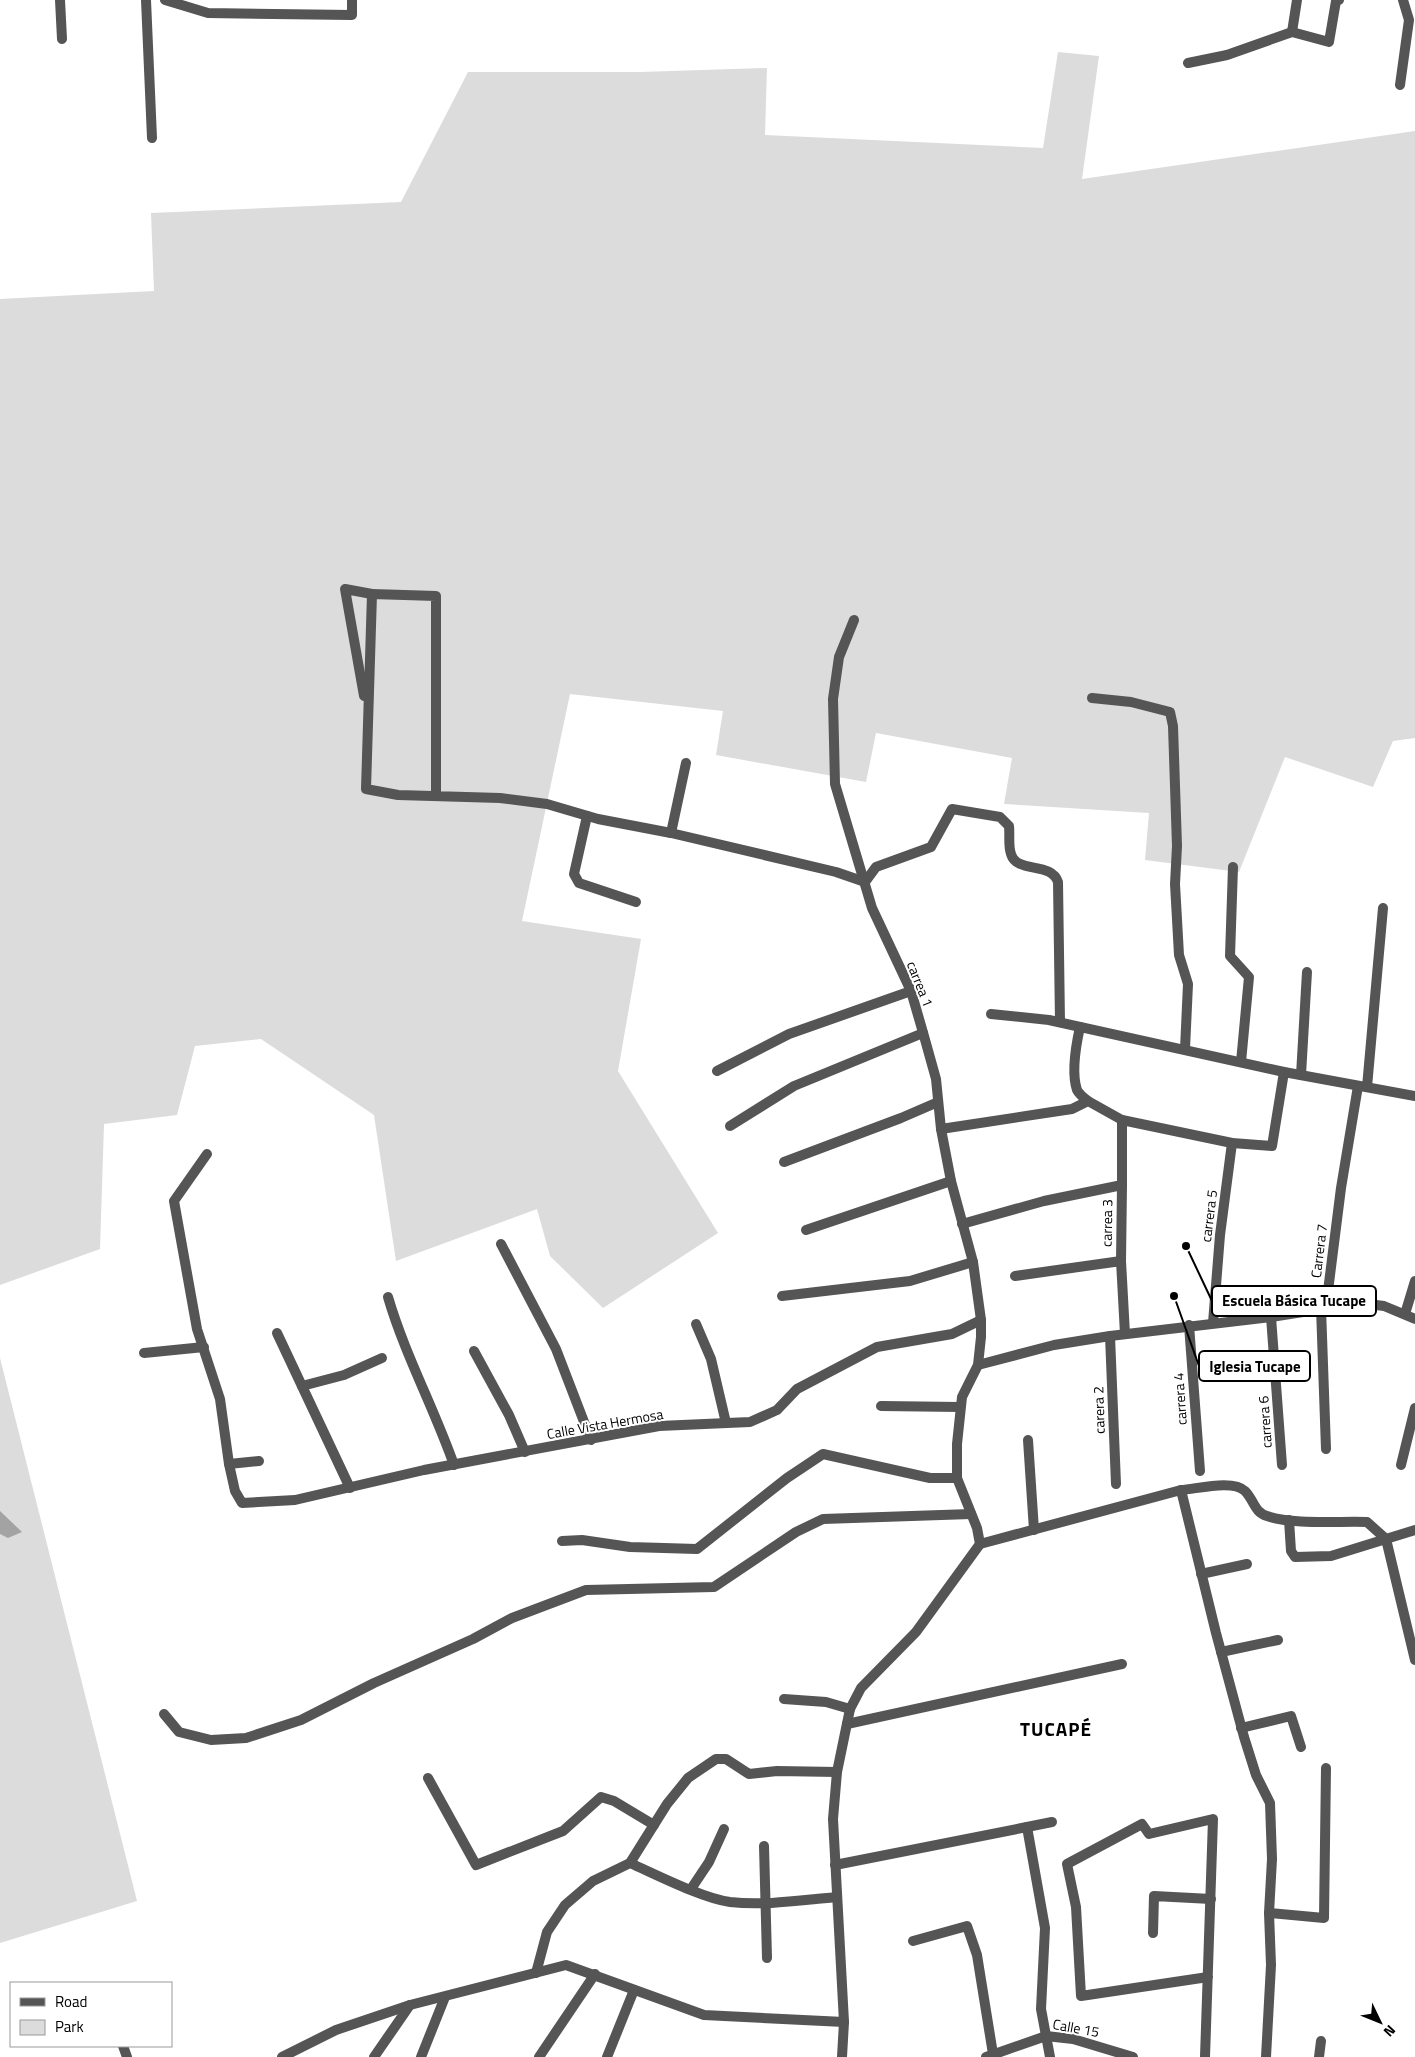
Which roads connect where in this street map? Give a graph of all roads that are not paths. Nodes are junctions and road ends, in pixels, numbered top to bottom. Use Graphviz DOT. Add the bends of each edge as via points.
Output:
graph roads {
  1 [pos="60,0"];
  2 [pos="146,0"];
  3 [pos="165,0"];
  4 [pos="352,0"];
  5 [pos="1298,0"];
  6 [pos="1339,0"];
  7 [pos="1403,0"];
  8 [pos="1292,32"];
  9 [pos="62,39"];
  10 [pos="1188,64"];
  11 [pos="1400,84"];
  12 [pos="152,138"];
  13 [pos="372,594"];
  14 [pos="854,620"];
  15 [pos="1092,698"];
  16 [pos="367,716"];
  17 [pos="686,762"];
  18 [pos="436,796"];
  19 [pos="587,816"];
  20 [pos="671,833"];
  21 [pos="1234,867"];
  22 [pos="865,882"];
  23 [pos="636,902"];
  24 [pos="1383,908"];
  25 [pos="1307,972"];
  26 [pos="910,991"];
  27 [pos="991,1014"];
  28 [pos="1060,1022"];
  29 [pos="1080,1026"];
  30 [pos="923,1033"];
  31 [pos="1185,1049"];
  32 [pos="1241,1062"];
  33 [pos="717,1071"];
  34 [pos="1284,1072"];
  35 [pos="1301,1075"];
  36 [pos="1363,1086"];
  37 [pos="1415,1096"];
  38 [pos="1088,1101"];
  39 [pos="938,1102"];
  40 [pos="1122,1120"];
  41 [pos="730,1126"];
  42 [pos="941,1129"];
  43 [pos="1232,1143"];
  44 [pos="206,1154"];
  45 [pos="784,1162"];
  46 [pos="952,1181"];
  47 [pos="1122,1185"];
  48 [pos="962,1224"];
  49 [pos="806,1230"];
  50 [pos="501,1244"];
  51 [pos="973,1262"];
  52 [pos="1121,1262"];
  53 [pos="1015,1276"];
  54 [pos="1415,1281"];
  55 [pos="782,1296"];
  56 [pos="388,1297"];
  57 [pos="1321,1308"];
  58 [pos="1410,1316"];
  59 [pos="1271,1317"];
  60 [pos="981,1320"];
  61 [pos="1213,1323"];
  62 [pos="696,1324"];
  63 [pos="1189,1325"];
  64 [pos="277,1333"];
  65 [pos="1125,1334"];
  66 [pos="1110,1336"];
  67 [pos="204,1347"];
  68 [pos="474,1351"];
  69 [pos="144,1353"];
  70 [pos="382,1358"];
  71 [pos="978,1365"];
  72 [pos="302,1386"];
  73 [pos="881,1406"];
  74 [pos="960,1407"];
  75 [pos="1415,1408"];
  76 [pos="726,1423"];
  77 [pos="591,1440"];
  78 [pos="1028,1440"];
  79 [pos="1326,1449"];
  80 [pos="525,1452"];
  81 [pos="259,1461"];
  82 [pos="229,1464"];
  83 [pos="454,1465"];
  84 [pos="1282,1465"];
  85 [pos="1400,1465"];
  86 [pos="1200,1471"];
  87 [pos="957,1478"];
  88 [pos="1116,1484"];
  89 [pos="350,1488"];
  90 [pos="1181,1490"];
  91 [pos="970,1514"];
  92 [pos="1288,1520"];
  93 [pos="1034,1530"];
  94 [pos="1415,1530"];
  95 [pos="1386,1539"];
  96 [pos="562,1542"];
  97 [pos="980,1544"];
  98 [pos="1246,1564"];
  99 [pos="1201,1574"];
  100 [pos="1278,1640"];
  101 [pos="1221,1652"];
  102 [pos="1415,1660"];
  103 [pos="1122,1664"];
  104 [pos="784,1700"];
  105 [pos="850,1709"];
  106 [pos="164,1714"];
  107 [pos="848,1724"];
  108 [pos="1242,1728"];
  109 [pos="1301,1747"];
  110 [pos="1326,1768"];
  111 [pos="837,1772"];
  112 [pos="428,1778"];
  113 [pos="1052,1822"];
  114 [pos="654,1824"];
  115 [pos="1027,1827"];
  116 [pos="724,1829"];
  117 [pos="764,1846"];
  118 [pos="630,1863"];
  119 [pos="835,1865"];
  120 [pos="691,1889"];
  121 [pos="837,1897"];
  122 [pos="1211,1899"];
  123 [pos="767,1903"];
  124 [pos="1268,1913"];
  125 [pos="1153,1933"];
  126 [pos="914,1941"];
  127 [pos="768,1958"];
  128 [pos="536,1973"];
  129 [pos="594,1974"];
  130 [pos="1208,1977"];
  131 [pos="634,1990"];
  132 [pos="445,1997"];
  133 [pos="410,2005"];
  134 [pos="844,2022"];
  135 [pos="1046,2036"];
  136 [pos="1322,2041"];
  137 [pos="989,2055"];
  138 [pos="282,2057"];
  139 [pos="374,2057"];
  140 [pos="421,2057"];
  141 [pos="539,2057"];
  142 [pos="607,2057"];
  143 [pos="842,2057"];
  144 [pos="1050,2057"];
  145 [pos="1133,2057"];
  146 [pos="1205,2057"];
  147 [pos="1266,2057"];
  148 [pos="1319,2057"];
  1 -- 9 [label="street"];
  2 -- 12 [label="street"];
  3 -- 4 [label="street" via="208,13 352,14"];
  5 -- 8 [label="street"];
  6 -- 8 [label="street" via="1336,1 1328,42"];
  7 -- 11 [label="street" via="1409,20"];
  8 -- 10 [label="street" via="1227,55"];
  13 -- 16 [label="street"];
  13 -- 16 [label="street" via="345,589"];
  13 -- 18 [label="street" via="436,596"];
  14 -- 22 [label="street, carrea 1" via="839,657 832,699 835,784"];
  15 -- 31 [label="street" via="1130,702 1170,712 1174,735 1179,955 1188,984"];
  16 -- 18 [label="street" via="366,789 398,795"];
  17 -- 20 [label="street"];
  18 -- 19 [label="street" via="500,798 547,804"];
  19 -- 20 [label="street"];
  19 -- 23 [label="street" via="574,874 580,883"];
  20 -- 22 [label="street" via="836,872"];
  21 -- 32 [label="street" via="1230,956 1249,977"];
  22 -- 26 [label="street, carrea 1" via="872,908"];
  22 -- 28 [label="street" via="876,867 931,847 952,809 1000,817 1009,826 1011,855 1023,865 1046,869 1056,876 1058,882"];
  24 -- 36 [label="street, Carrera 7"];
  25 -- 35 [label="street"];
  26 -- 30 [label="street, carrea 1"];
  26 -- 33 [label="street" via="789,1034"];
  27 -- 28 [label="street"];
  28 -- 29 [label="street"];
  29 -- 31 [label="street"];
  29 -- 38 [label="street" via="1076,1042 1075,1080 1078,1092"];
  30 -- 39 [label="street, carrea 1" via="936,1079"];
  30 -- 41 [label="street" via="794,1086"];
  31 -- 32 [label="street"];
  32 -- 34 [label="street"];
  34 -- 35 [label="street"];
  34 -- 43 [label="street" via="1272,1146"];
  35 -- 36 [label="street"];
  36 -- 37 [label="street"];
  36 -- 57 [label="street, Carrera 7" via="1341,1188 1328,1291"];
  38 -- 40 [label="street"];
  38 -- 42 [label="street" via="1072,1109"];
  39 -- 42 [label="street, carrea 1"];
  39 -- 45 [label="street"];
  40 -- 43 [label="street"];
  40 -- 47 [label="street, carrea 3"];
  42 -- 46 [label="street, carrea 1"];
  43 -- 61 [label="street, carrera 5"];
  44 -- 67 [label="street" via="174,1201 197,1329"];
  46 -- 48 [label="street, carrea 1"];
  46 -- 49 [label="street"];
  47 -- 48 [label="street" via="1044,1201"];
  47 -- 52 [label="street, carrea 3"];
  48 -- 51 [label="street, carrea 1"];
  50 -- 77 [label="street" via="556,1349"];
  51 -- 55 [label="street" via="910,1281"];
  51 -- 60 [label="street, carrea 1"];
  52 -- 53 [label="street"];
  52 -- 65 [label="street, carrea 3"];
  54 -- 58 [label="street"];
  56 -- 83 [label="street" via="398,1330"];
  57 -- 58 [label="street" via="1360,1303 1384,1306"];
  57 -- 59 [label="street"];
  57 -- 79 [label="street, Carrera 7"];
  59 -- 61 [label="street"];
  59 -- 84 [label="street, carrera 6"];
  60 -- 71 [label="street, carrea 1"];
  60 -- 76 [label="street, Calle Vista Hermosa" via="952,1334 877,1347 797,1389 777,1410 750,1422"];
  61 -- 63 [label="street"];
  62 -- 76 [label="street" via="711,1359"];
  63 -- 65 [label="street"];
  63 -- 86 [label="street, carrera 4"];
  64 -- 72 [label="street"];
  65 -- 66 [label="street"];
  66 -- 71 [label="street"];
  66 -- 88 [label="street, carera 2"];
  67 -- 69 [label="street"];
  67 -- 82 [label="street" via="220,1398"];
  68 -- 80 [label="street"];
  70 -- 72 [label="street" via="344,1375"];
  71 -- 74 [label="street"];
  72 -- 89 [label="street"];
  73 -- 74 [label="street"];
  74 -- 87 [label="street"];
  75 -- 85 [label="street"];
  76 -- 77 [label="street, Calle Vista Hermosa" via="659,1426"];
  77 -- 80 [label="street, Calle Vista Hermosa"];
  78 -- 93 [label="street"];
  80 -- 83 [label="street, Calle Vista Hermosa"];
  81 -- 82 [label="street"];
  82 -- 89 [label="street, Calle Vista Hermosa" via="235,1491 242,1504 295,1500"];
  83 -- 89 [label="street, Calle Vista Hermosa"];
  87 -- 91 [label="street"];
  87 -- 96 [label="street" via="930,1478 823,1454 787,1478 697,1549 630,1547 582,1540"];
  90 -- 92 [label="street" via="1222,1485 1239,1487 1246,1492 1258,1513"];
  90 -- 93 [label="street"];
  90 -- 99 [label="street"];
  91 -- 97 [label="street"];
  91 -- 106 [label="street" via="823,1519 796,1532 714,1586 586,1590 569,1595 512,1618 301,1720 246,1738 210,1740 179,1732"];
  92 -- 95 [label="street" via="1367,1522"];
  92 -- 95 [label="street" via="1291,1551 1295,1557 1331,1556"];
  93 -- 97 [label="street"];
  94 -- 95 [label="street"];
  95 -- 102 [label="street"];
  97 -- 105 [label="street" via="916,1632 861,1688"];
  98 -- 99 [label="street"];
  99 -- 101 [label="street"];
  100 -- 101 [label="street"];
  101 -- 108 [label="street"];
  103 -- 107 [label="street"];
  104 -- 105 [label="street" via="826,1702"];
  105 -- 107 [label="street"];
  107 -- 111 [label="street"];
  108 -- 109 [label="street" via="1292,1716"];
  108 -- 124 [label="street" via="1256,1775 1270,1803 1272,1858"];
  110 -- 124 [label="street" via="1324,1918"];
  111 -- 114 [label="street" via="750,1774 726,1760 716,1759 688,1778"];
  111 -- 119 [label="street"];
  112 -- 114 [label="street" via="476,1865 563,1831 601,1797"];
  113 -- 115 [label="street"];
  114 -- 118 [label="street"];
  115 -- 119 [label="street"];
  115 -- 135 [label="street" via="1045,1928 1041,2009"];
  116 -- 120 [label="street" via="710,1862"];
  117 -- 123 [label="street"];
  118 -- 120 [label="street"];
  118 -- 128 [label="street" via="593,1881 565,1905 547,1932"];
  119 -- 121 [label="street"];
  120 -- 123 [label="street" via="729,1902"];
  121 -- 123 [label="street"];
  121 -- 134 [label="street"];
  122 -- 125 [label="street" via="1154,1896"];
  122 -- 130 [label="street"];
  122 -- 130 [label="street" via="1214,1819 1149,1834 1142,1824 1066,1864 1076,1907 1081,1996"];
  123 -- 127 [label="street"];
  124 -- 147 [label="street" via="1271,1965"];
  126 -- 137 [label="street" via="967,1926 977,1955"];
  128 -- 129 [label="street" via="566,1966"];
  128 -- 132 [label="street"];
  129 -- 131 [label="street"];
  129 -- 141 [label="street"];
  130 -- 146 [label="street"];
  131 -- 134 [label="street" via="704,2015"];
  131 -- 142 [label="street"];
  132 -- 133 [label="street"];
  132 -- 140 [label="street"];
  133 -- 138 [label="street" via="336,2030"];
  133 -- 139 [label="street"];
  134 -- 143 [label="street"];
  135 -- 137 [label="street, Calle 15"];
  135 -- 144 [label="street"];
  135 -- 145 [label="street, Calle 15" via="1073,2039"];
  136 -- 148 [label="street"];
}
